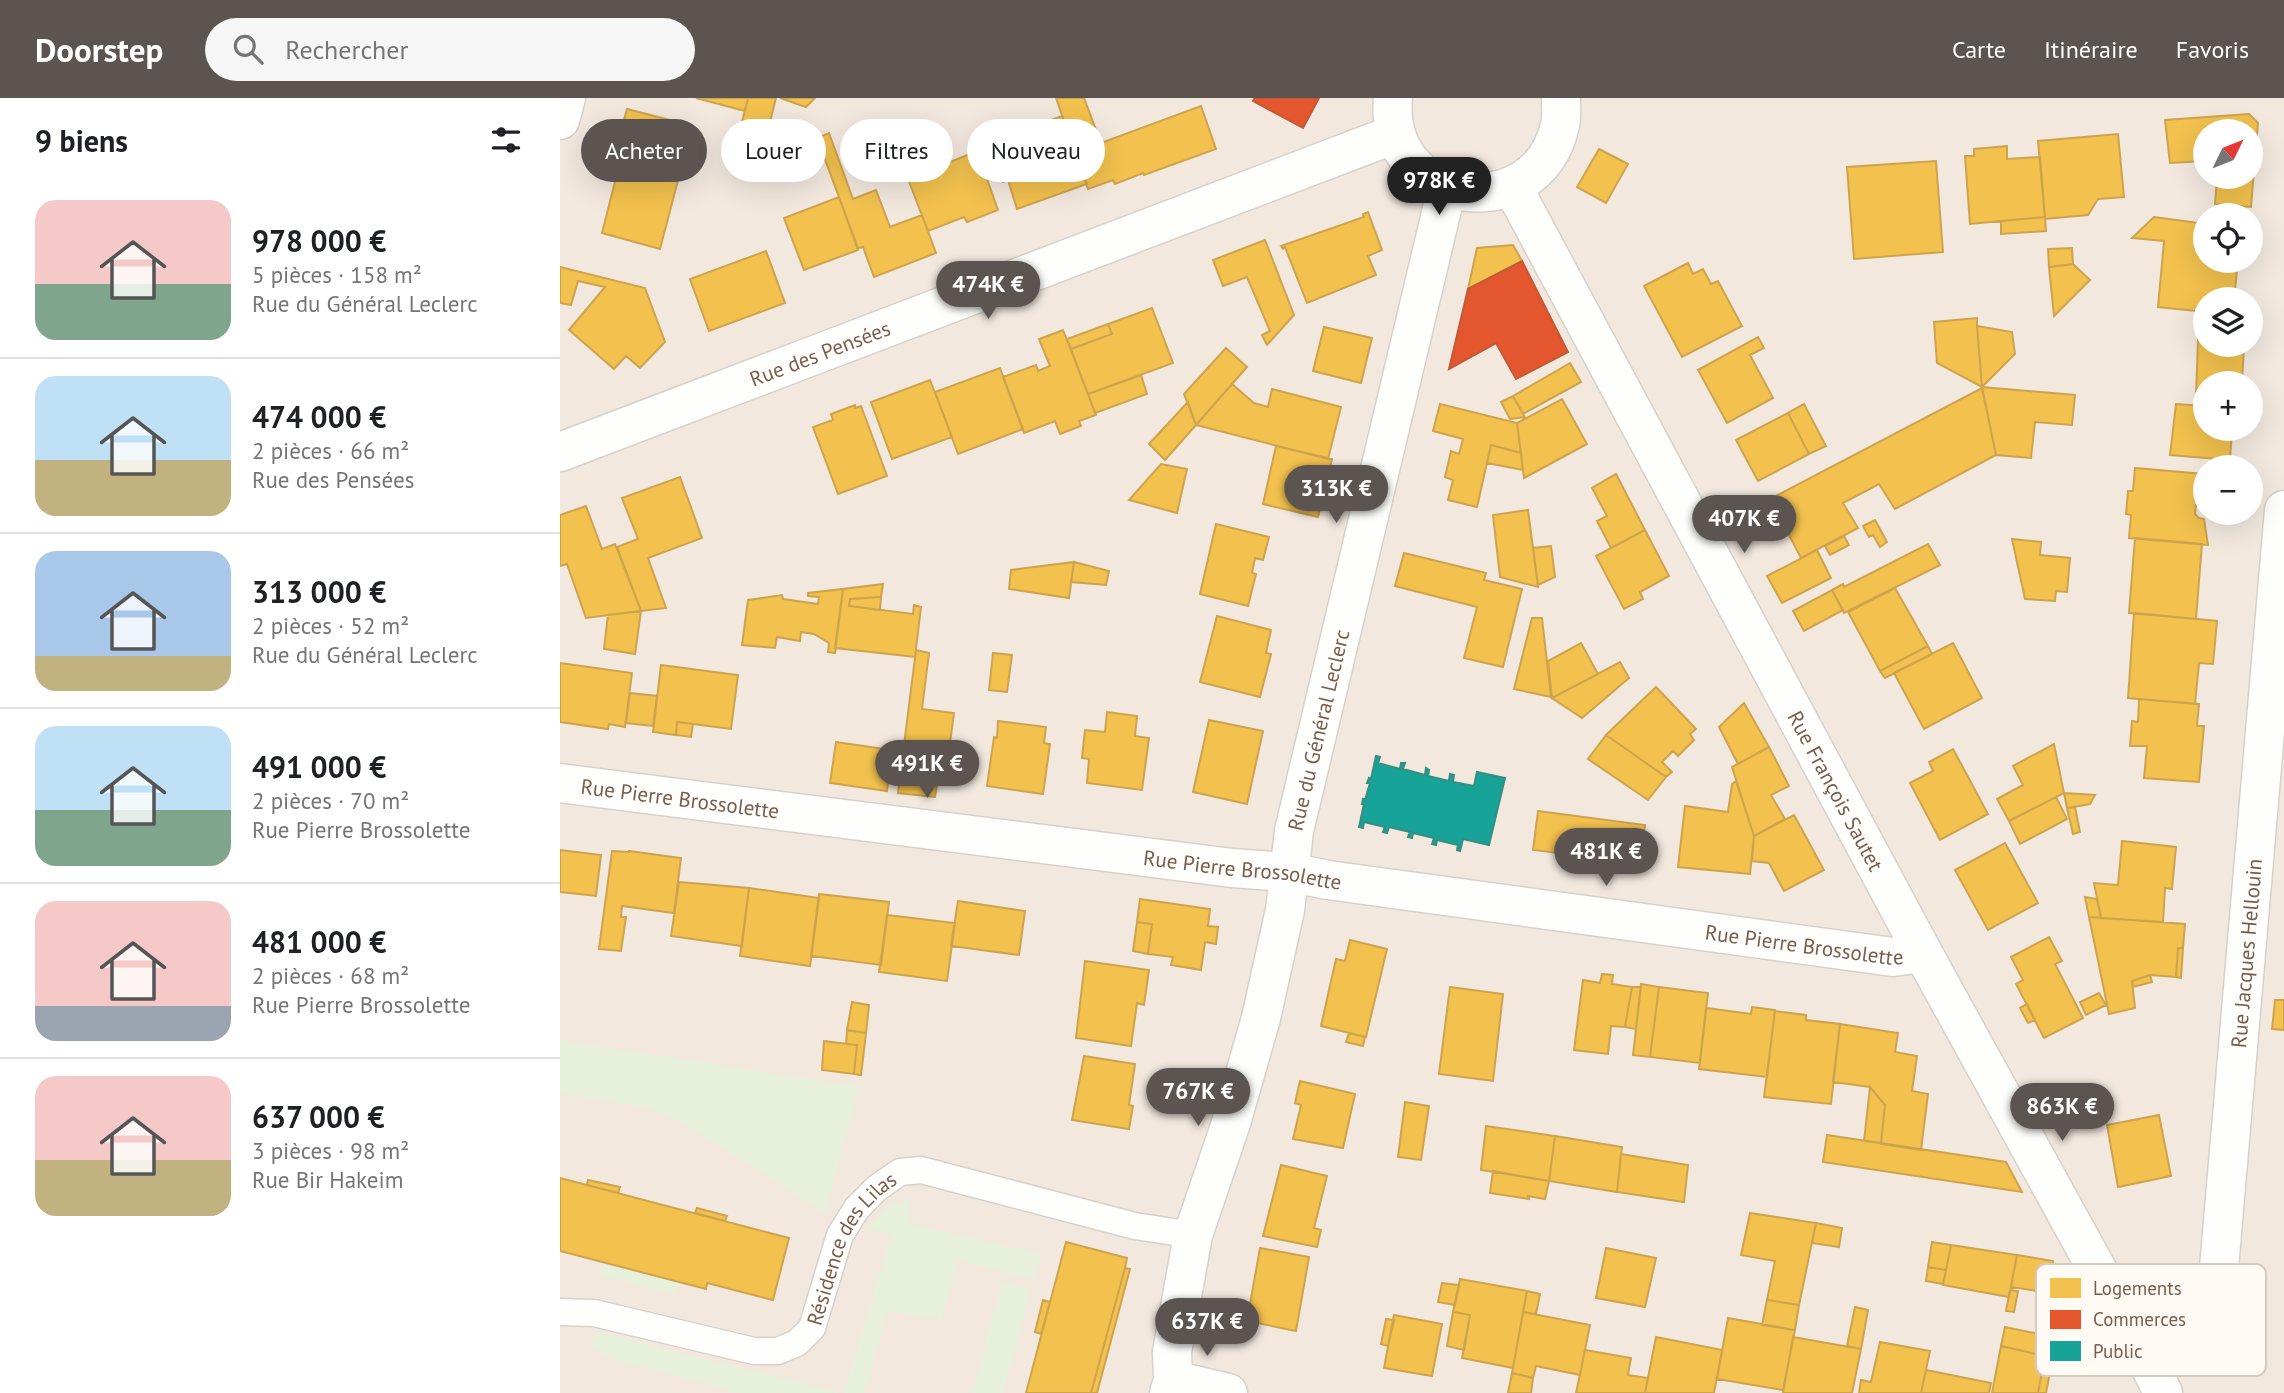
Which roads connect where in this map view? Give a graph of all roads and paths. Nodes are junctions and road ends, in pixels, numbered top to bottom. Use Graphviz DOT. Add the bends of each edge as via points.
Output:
graph roads {
  1 [pos="566,98"];
  2 [pos="1561,98"];
  3 [pos="1394,116"];
  4 [pos="560,120"];
  5 [pos="1512,186"];
  6 [pos="1447,188"];
  7 [pos="560,452"];
  8 [pos="2284,510"];
  9 [pos="560,783"];
  10 [pos="1288,872"];
  11 [pos="1923,953"];
  12 [pos="1193,1236"];
  13 [pos="2093,1264"];
  14 [pos="2219,1264"];
  15 [pos="560,1312"];
  16 [pos="1171,1386"];
  17 [pos="1228,1393"];
  1 -- 4 [label="street"];
  2 -- 5 [label="street" via="1560,124 1551,149 1534,171"];
  3 -- 6 [label="street" via="1407,157 1425,176"];
  3 -- 7 [label="street, Rue des Pensées"];
  5 -- 6 [label="street" via="1469,193"];
  5 -- 11 [label="street, Rue François Sautet"];
  6 -- 10 [label="street, Rue du Général Leclerc"];
  8 -- 14 [label="street, Rue Jacques Hellouin"];
  9 -- 10 [label="street, Rue Pierre Brossolette"];
  10 -- 11 [label="street, Rue Pierre Brossolette" via="1892,957"];
  10 -- 12 [label="street, Rue du Général Leclerc" via="1285,910 1261,1018"];
  11 -- 13 [label="street, Rue François Sautet"];
  12 -- 15 [label="lane, Résidence des Lilas" via="1135,1226 921,1170 900,1172 857,1208 840,1235 812,1328 797,1343 778,1351 754,1351 594,1313"];
  12 -- 16 [label="street, Rue du Général Leclerc" via="1172,1352"];
  16 -- 17 [label="street"];
}
